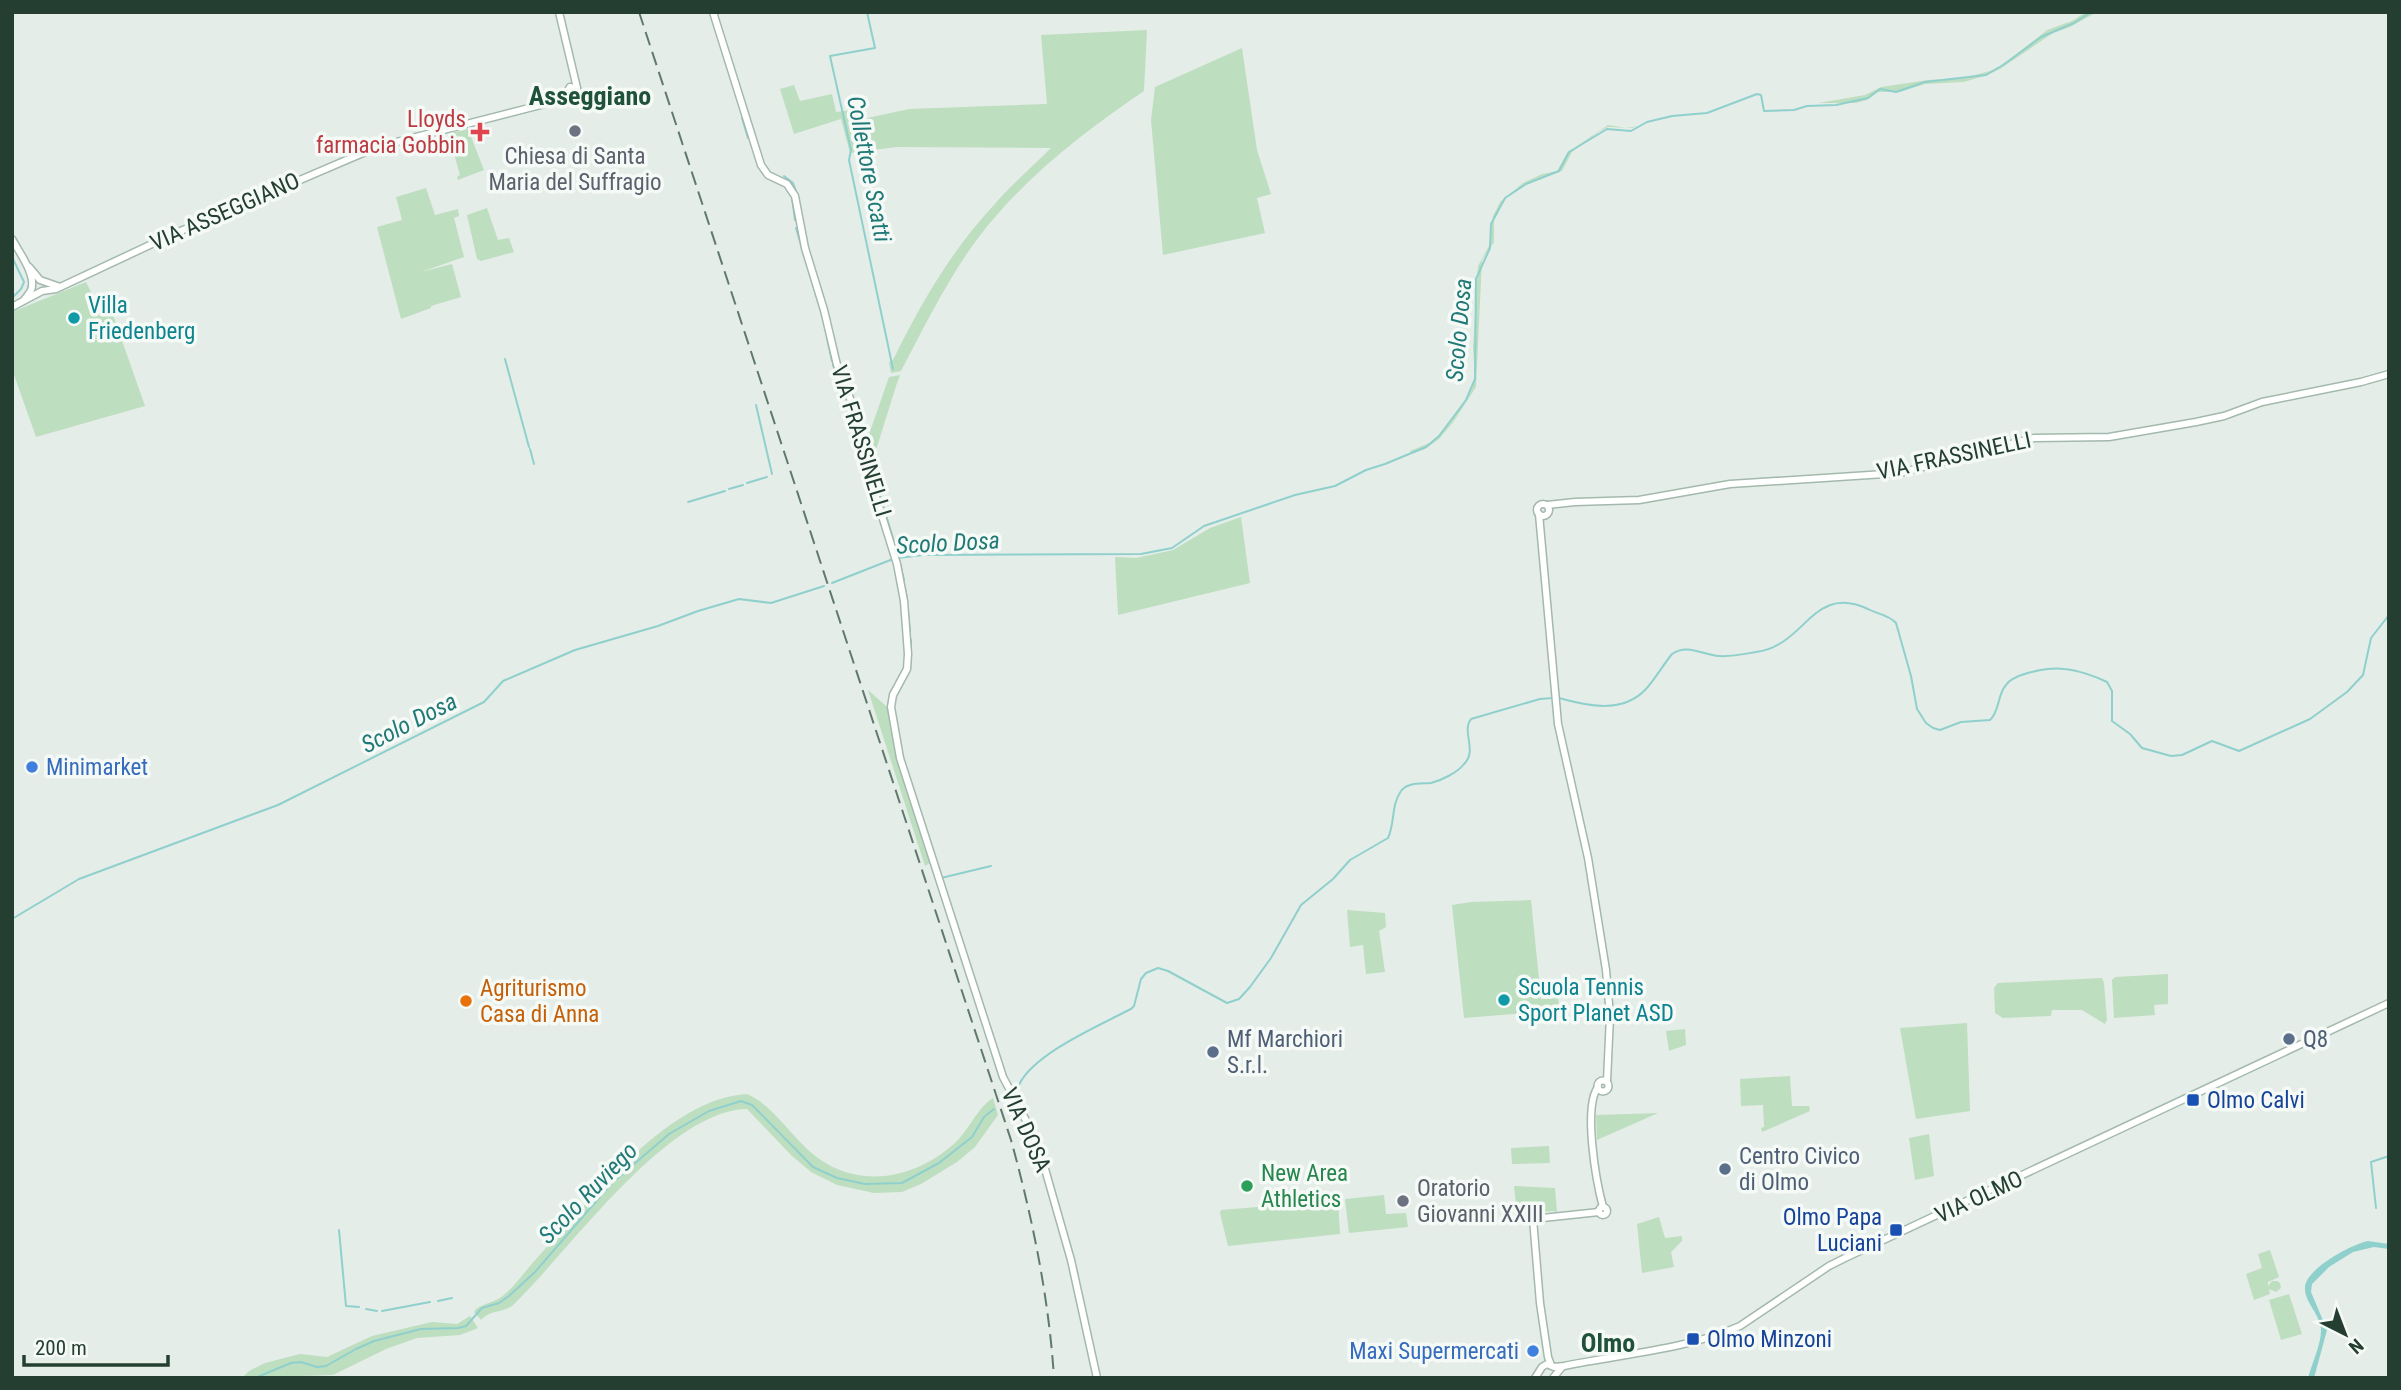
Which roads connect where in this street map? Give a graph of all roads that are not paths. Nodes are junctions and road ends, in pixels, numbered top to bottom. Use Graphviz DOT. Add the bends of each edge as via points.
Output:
graph roads {
  1 [pos="559,12"];
  2 [pos="713,12"];
  3 [pos="12,239"];
  4 [pos="25,263"];
  5 [pos="41,280"];
  6 [pos="62,287"];
  7 [pos="37,288"];
  8 [pos="12,307"];
  9 [pos="2389,374"];
  10 [pos="941,887"];
  11 [pos="2389,1003"];
  12 [pos="1548,1357"];
  13 [pos="1554,1370"];
  14 [pos="1540,1373"];
  15 [pos="1097,1378"];
  1 -- 6 [label="street, VIA ASSEGGIANO" via="575,78 571,91 554,101 377,147"];
  2 -- 10 [label="street, VIA FRASSINELLI" via="762,169 787,184 795,195 804,248 897,560 908,660 891,702 891,716 908,787"];
  3 -- 4 [label="street"];
  4 -- 5 [label="street"];
  4 -- 7 [label="street"];
  5 -- 6 [label="street"];
  5 -- 7 [label="street"];
  5 -- 7 [label="street" via="44,286"];
  6 -- 7 [label="street, VIA ASSEGGIANO"];
  7 -- 8 [label="street"];
  9 -- 12 [label="street, VIA FRASSINELLI" via="2196,422 2109,438 2034,438 1900,473 1719,485 1639,500 1575,502 1545,512 1541,527 1555,702 1592,878 1610,1017 1606,1069 1592,1101 1601,1207 1533,1219"];
  10 -- 15 [label="street, VIA DOSA" via="1003,1077 1041,1155 1071,1260"];
  11 -- 13 [label="street, VIA OLMO" via="1836,1263 1740,1326 1704,1339"];
  12 -- 13 [label="street"];
  12 -- 14 [label="street"];
  13 -- 14 [label="street"];
}
